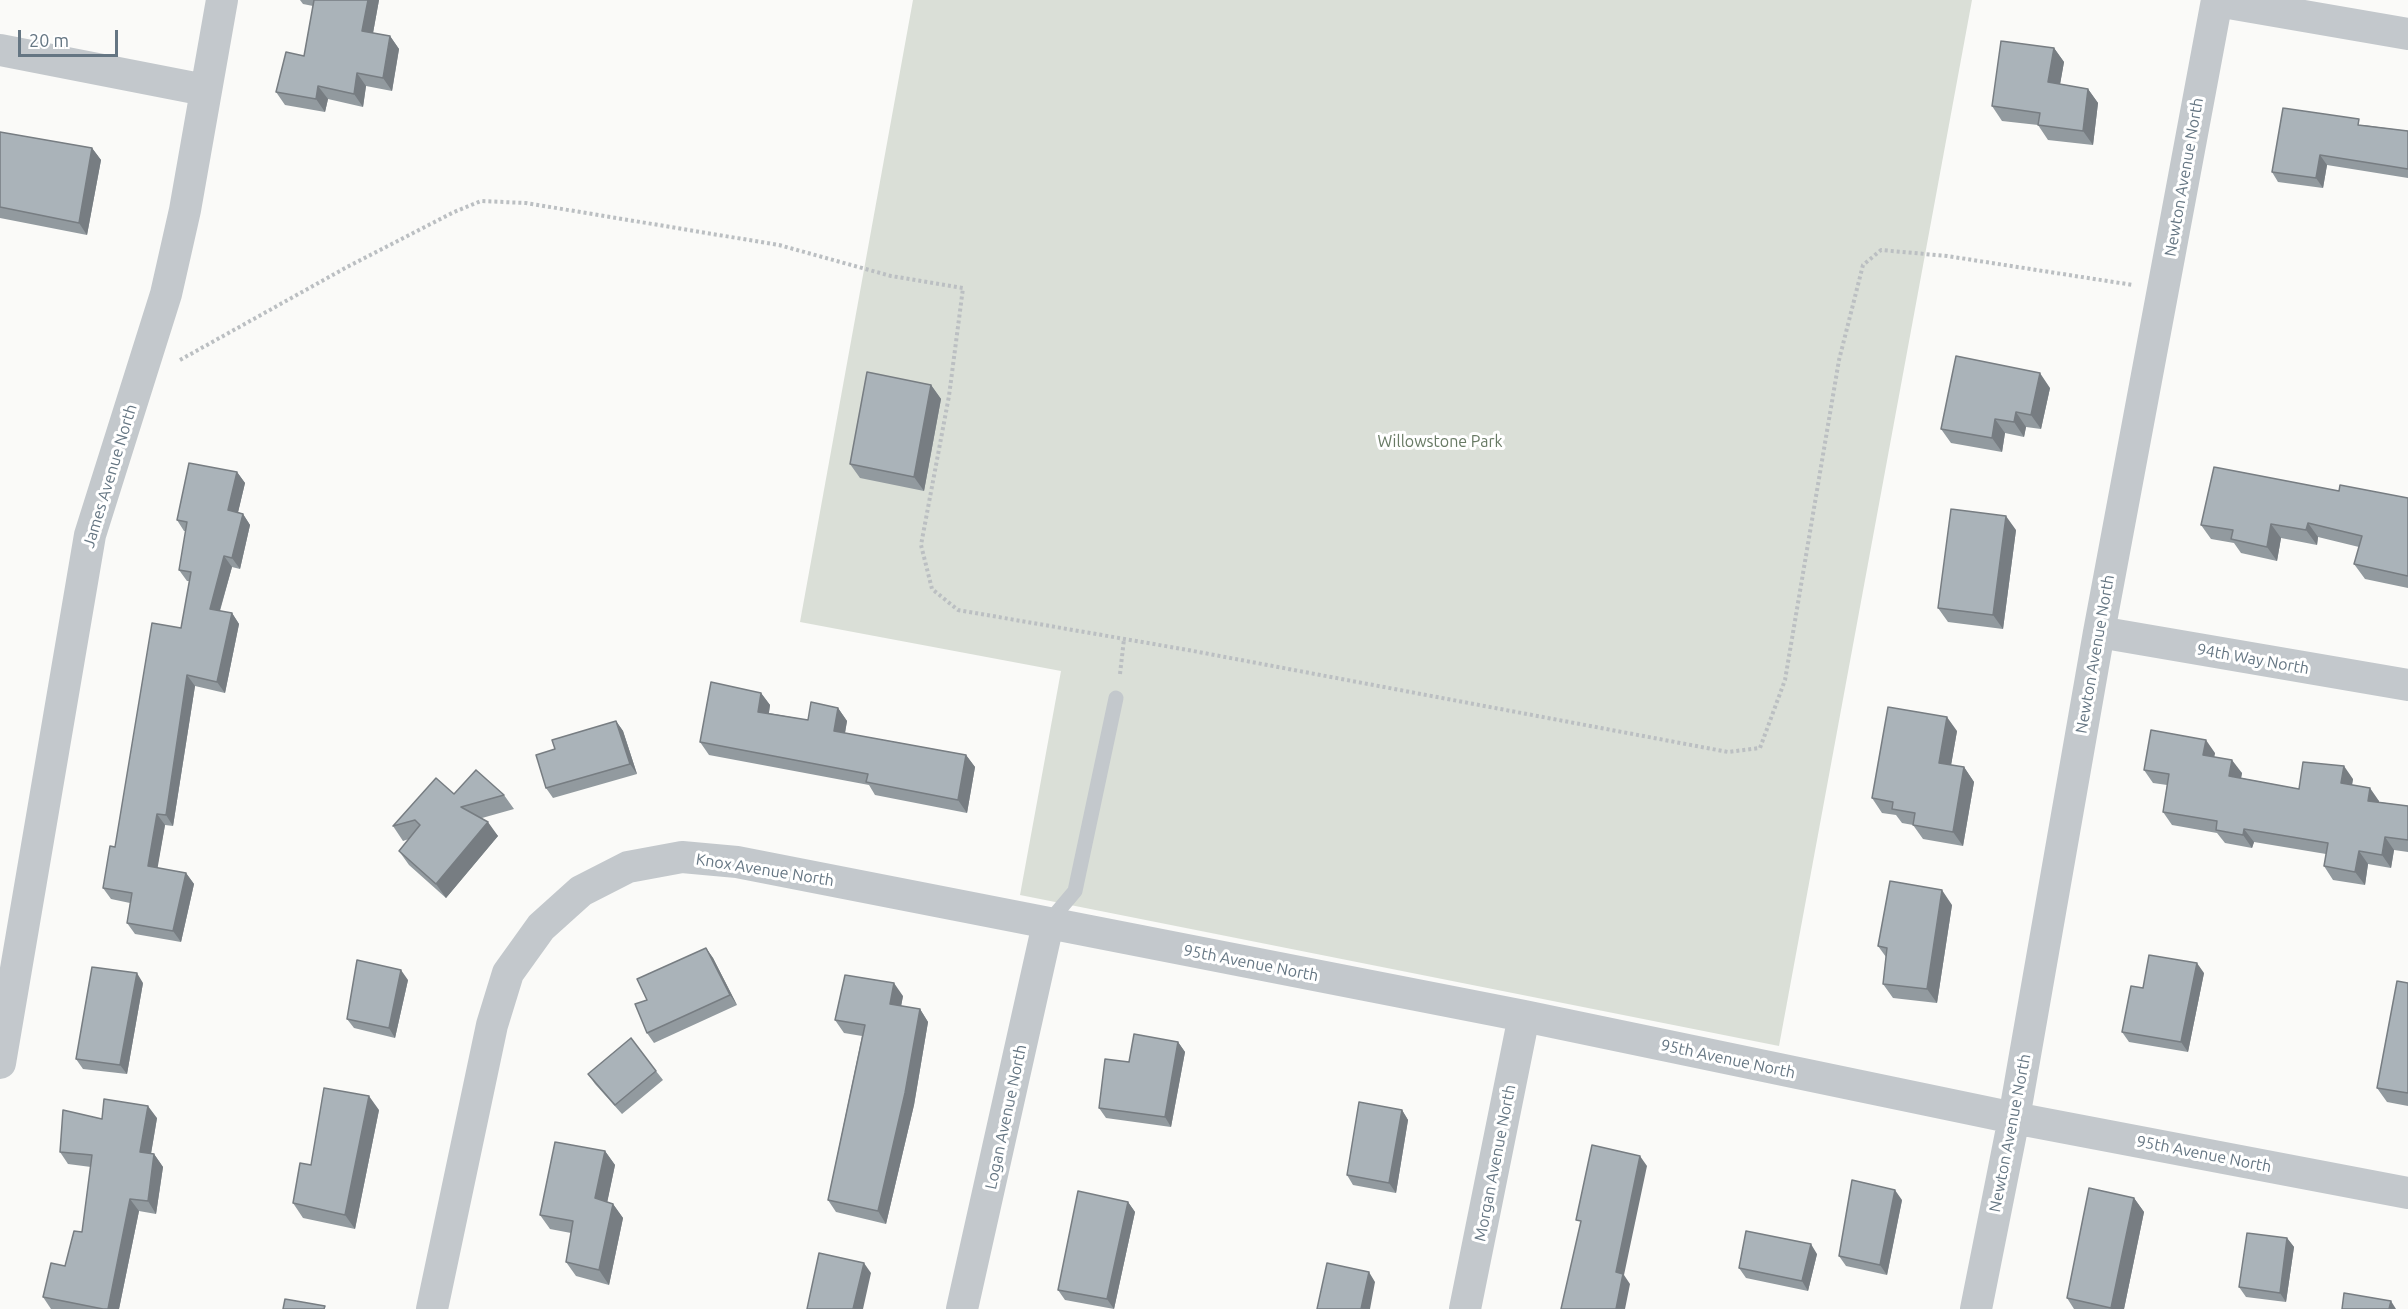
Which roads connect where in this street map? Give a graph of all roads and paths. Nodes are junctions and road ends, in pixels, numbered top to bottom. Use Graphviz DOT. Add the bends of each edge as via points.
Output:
graph roads {
  1 [pos="222,0"];
  2 [pos="2217,0"];
  3 [pos="2408,34"];
  4 [pos="0,50"];
  5 [pos="205,90"];
  6 [pos="2164,289"];
  7 [pos="138,385"];
  8 [pos="2099,632"];
  9 [pos="1124,639"];
  10 [pos="2408,685"];
  11 [pos="1116,698"];
  12 [pos="1048,924"];
  13 [pos="1524,1016"];
  14 [pos="0,1063"];
  15 [pos="2014,1118"];
  16 [pos="2408,1193"];
  17 [pos="432,1309"];
  18 [pos="962,1309"];
  19 [pos="1465,1309"];
  20 [pos="1976,1309"];
  1 -- 5 [label="street, James Avenue North"];
  2 -- 3 [label="street"];
  2 -- 6 [label="street, Newton Avenue North"];
  4 -- 5 [label="street"];
  5 -- 7 [label="street, James Avenue North" via="166,294"];
  6 -- 8 [label="street, Newton Avenue North"];
  6 -- 9 [label="path" via="1947,256 1881,250 1863,266 1839,360 1785,680 1760,748 1728,752"];
  7 -- 9 [label="path" via="347,267 481,201 526,203 779,245 891,276 963,288 949,396 921,545 932,589 958,610"];
  7 -- 14 [label="street, James Avenue North" via="90,535"];
  8 -- 10 [label="street, 94th Way North"];
  8 -- 15 [label="street, Newton Avenue North"];
  9 -- 11 [label="path"];
  11 -- 12 [label="lane" via="1075,891"];
  12 -- 13 [label="street, 95th Avenue North"];
  12 -- 17 [label="street, Knox Avenue North" via="737,862 682,857 628,867 581,891 541,927 508,974 492,1025"];
  12 -- 18 [label="street, Logan Avenue North"];
  13 -- 15 [label="street, 95th Avenue North"];
  13 -- 19 [label="street, Morgan Avenue North"];
  15 -- 16 [label="street, 95th Avenue North"];
  15 -- 20 [label="street, Newton Avenue North"];
}
